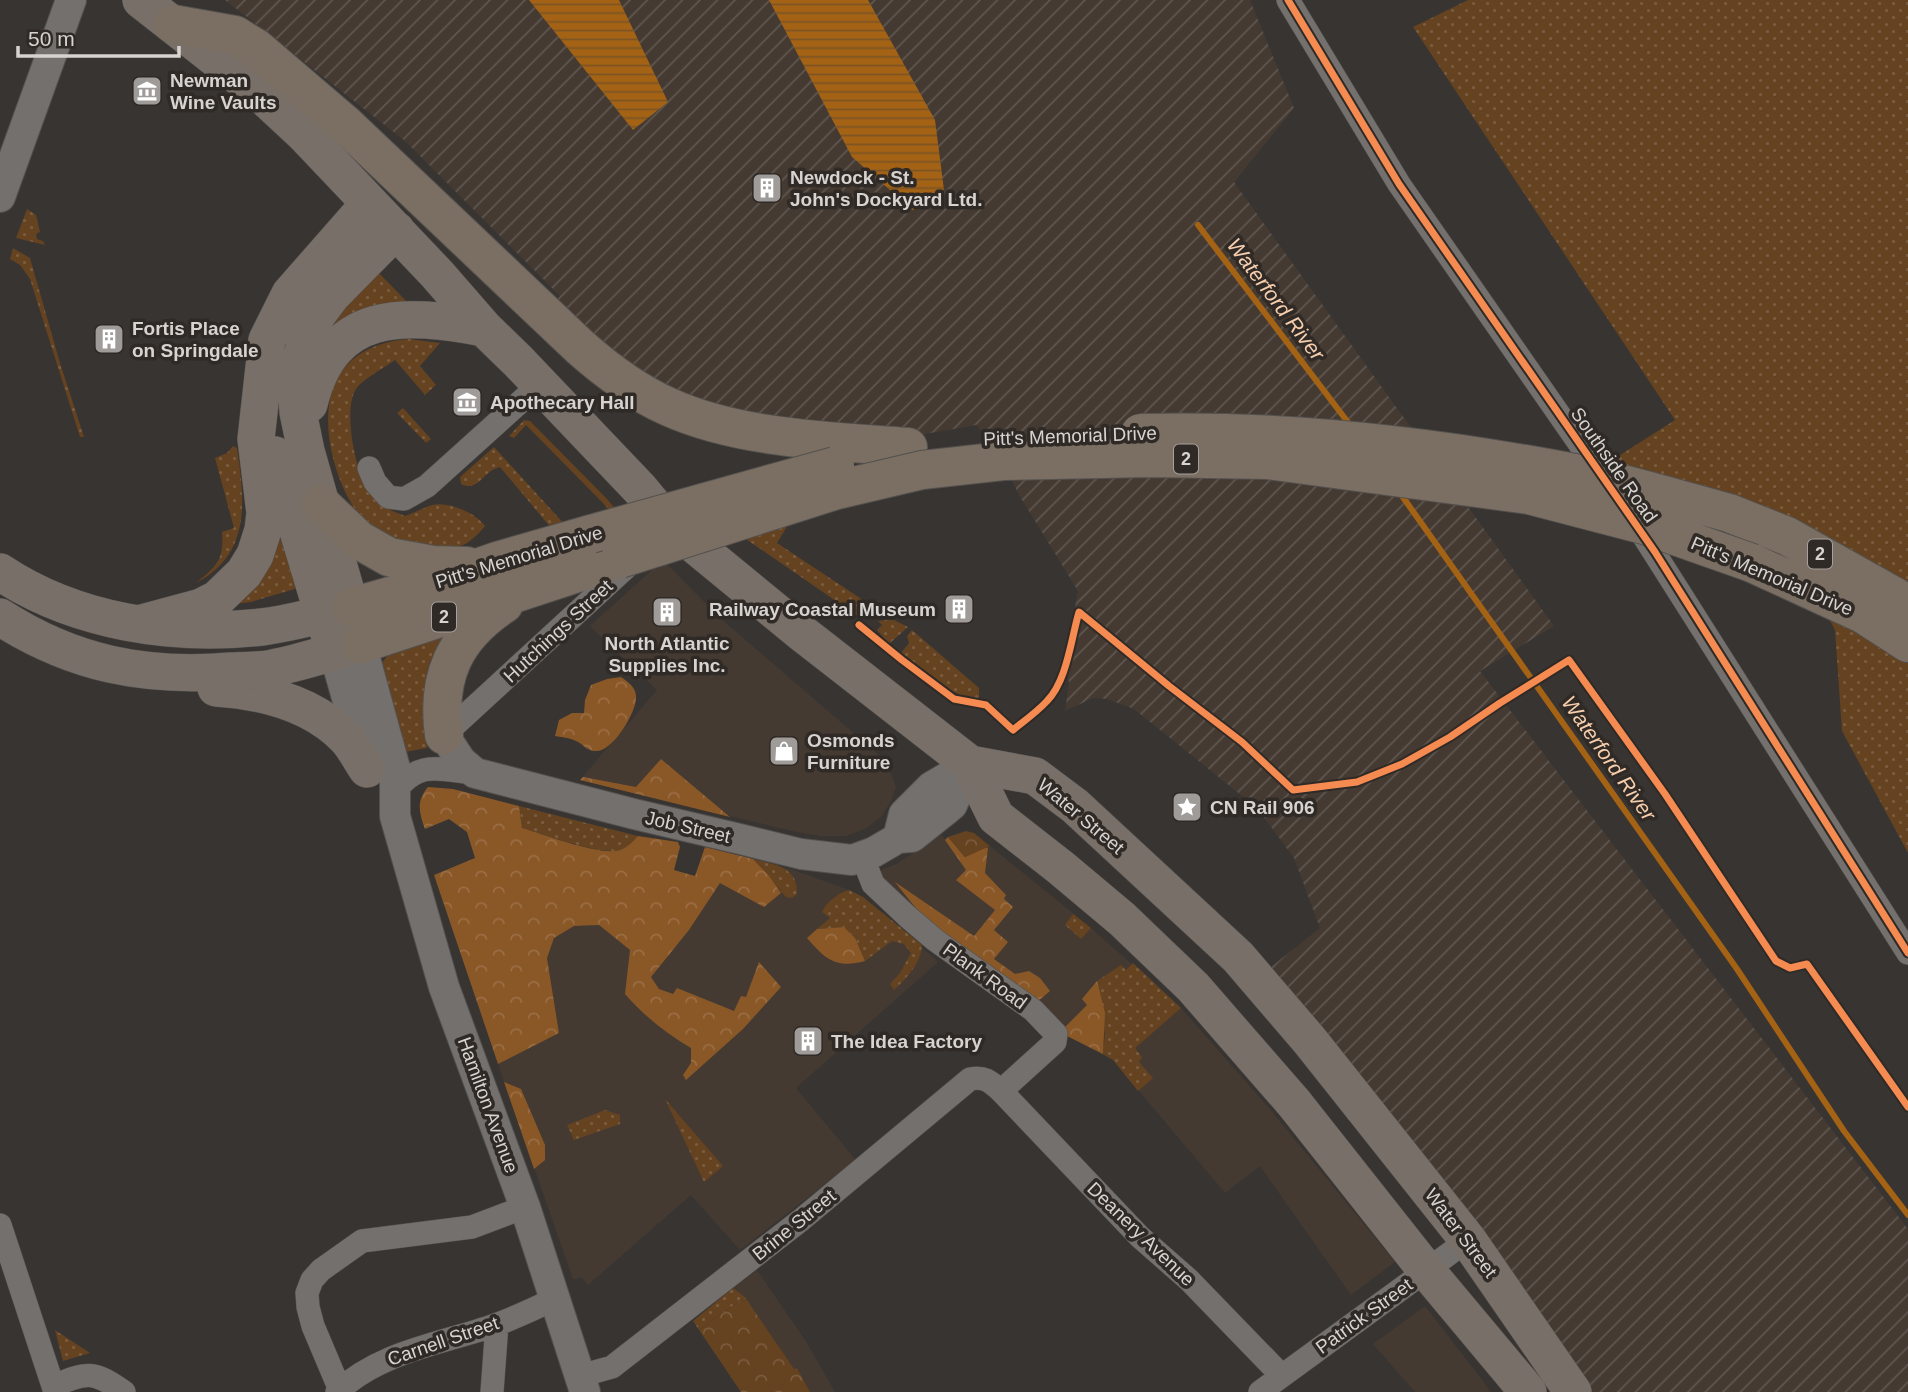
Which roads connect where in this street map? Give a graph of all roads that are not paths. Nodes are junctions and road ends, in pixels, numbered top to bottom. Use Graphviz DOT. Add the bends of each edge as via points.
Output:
graph roads {
  1 [pos="71,0"];
  2 [pos="141,0"];
  3 [pos="1288,0"];
  4 [pos="173,24"];
  5 [pos="3,180"];
  6 [pos="369,204"];
  7 [pos="396,230"];
  8 [pos="484,328"];
  9 [pos="539,385"];
  10 [pos="262,395"];
  11 [pos="302,432"];
  12 [pos="908,447"];
  13 [pos="369,468"];
  14 [pos="321,504"];
  15 [pos="669,524"];
  16 [pos="497,561"];
  17 [pos="0,572"];
  18 [pos="526,590"];
  19 [pos="1908,604"];
  20 [pos="337,610"];
  21 [pos="0,617"];
  22 [pos="138,624"];
  23 [pos="1908,643"];
  24 [pos="348,648"];
  25 [pos="165,674"];
  26 [pos="444,735"];
  27 [pos="970,764"];
  28 [pos="475,773"];
  29 [pos="386,792"];
  30 [pos="863,858"];
  31 [pos="1908,953"];
  32 [pos="1001,1091"];
  33 [pos="525,1207"];
  34 [pos="0,1225"];
  35 [pos="1468,1240"];
  36 [pos="1426,1270"];
  37 [pos="555,1299"];
  38 [pos="497,1324"];
  39 [pos="1282,1376"];
  40 [pos="583,1384"];
  41 [pos="54,1389"];
  42 [pos="339,1391"];
  43 [pos="124,1392"];
  44 [pos="492,1392"];
  45 [pos="1260,1392"];
  46 [pos="1528,1392"];
  47 [pos="1573,1392"];
  1 -- 5 [label="street"];
  2 -- 4 [label="main road"];
  3 -- 31 [label="street, Southside Road" via="1399,184 1655,552"];
  4 -- 6 [label="main road" via="261,94"];
  4 -- 12 [label="highway" via="235,35 256,48 346,125 580,347 636,390 702,420 813,440"];
  6 -- 7 [label="main road"];
  6 -- 10 [label="main road" via="302,278 277,316 267,340"];
  7 -- 8 [label="main road"];
  7 -- 11 [label="main road" via="317,316 296,382"];
  8 -- 9 [label="main road"];
  8 -- 11 [label="main road" via="417,318 388,321 352,334 321,369"];
  9 -- 13 [label="street" via="426,486 404,499 388,496"];
  9 -- 15 [label="main road"];
  10 -- 20 [label="main road" via="275,457"];
  10 -- 22 [label="main road" via="256,439 265,513 255,555 217,599"];
  11 -- 14 [label="main road"];
  12 -- 16 [label="highway, Pitt's Memorial Drive / 2, bridge"];
  12 -- 19 [label="highway, Pitt's Memorial Drive / 2, bridge" via="1013,437 1201,431 1451,452 1566,471 1729,513 1787,536"];
  14 -- 16 [label="highway" via="359,540 389,557 459,568"];
  14 -- 20 [label="main road"];
  15 -- 26 [label="street, Hutchings Street"];
  15 -- 27 [label="main road"];
  16 -- 20 [label="highway, Pitt's Memorial Drive / 2"];
  17 -- 22 [label="main road" via="43,596"];
  18 -- 23 [label="highway, Pitt's Memorial Drive / 2, bridge" via="837,490 922,470 1003,461 1267,460 1529,495 1644,525 1752,563 1863,614"];
  18 -- 24 [label="highway, Pitt's Memorial Drive / 2"];
  18 -- 26 [label="highway" via="486,616 456,652 444,684"];
  20 -- 22 [label="main road" via="263,627 200,629"];
  20 -- 24 [label="main road"];
  21 -- 25 [label="main road" via="44,642 93,659"];
  24 -- 25 [label="main road" via="272,668"];
  24 -- 29 [label="street, Hamilton Avenue" via="395,768"];
  25 -- 29 [label="main road" via="198,686 257,693 306,709 346,738"];
  26 -- 28 [label="street"];
  27 -- 30 [label="street" via="931,787 904,814 898,838"];
  27 -- 35 [label="main road, Water Street" via="1035,776 1075,806 1233,952"];
  27 -- 36 [label="main road" via="996,817 1122,919 1193,987 1294,1103"];
  28 -- 29 [label="street, Job Street" via="431,768 408,776"];
  28 -- 30 [label="street, Job Street" via="801,853 841,860"];
  29 -- 33 [label="street, Hamilton Avenue" via="443,987"];
  30 -- 32 [label="street, Plank Road" via="873,884 908,917 1033,1010 1056,1034 1055,1042"];
  32 -- 39 [label="street, Deanery Avenue" via="1140,1237 1189,1280"];
  32 -- 40 [label="street, Brine Street" via="989,1080 970,1079 801,1220 612,1367"];
  33 -- 37 [label="street, Hamilton Avenue"];
  33 -- 42 [label="street" via="472,1227 362,1241 321,1270 309,1286 308,1307"];
  34 -- 41 [label="street"];
  35 -- 36 [label="street, Patrick Street"];
  35 -- 47 [label="main road, Water Street"];
  36 -- 39 [label="street, Patrick Street"];
  36 -- 46 [label="main road"];
  37 -- 38 [label="street, Carnell Street"];
  37 -- 40 [label="street, Hamilton Avenue"];
  38 -- 42 [label="street, Carnell Street" via="366,1368"];
  38 -- 44 [label="street"];
  39 -- 45 [label="street, Patrick Street"];
  41 -- 43 [label="street" via="88,1374"];
}
